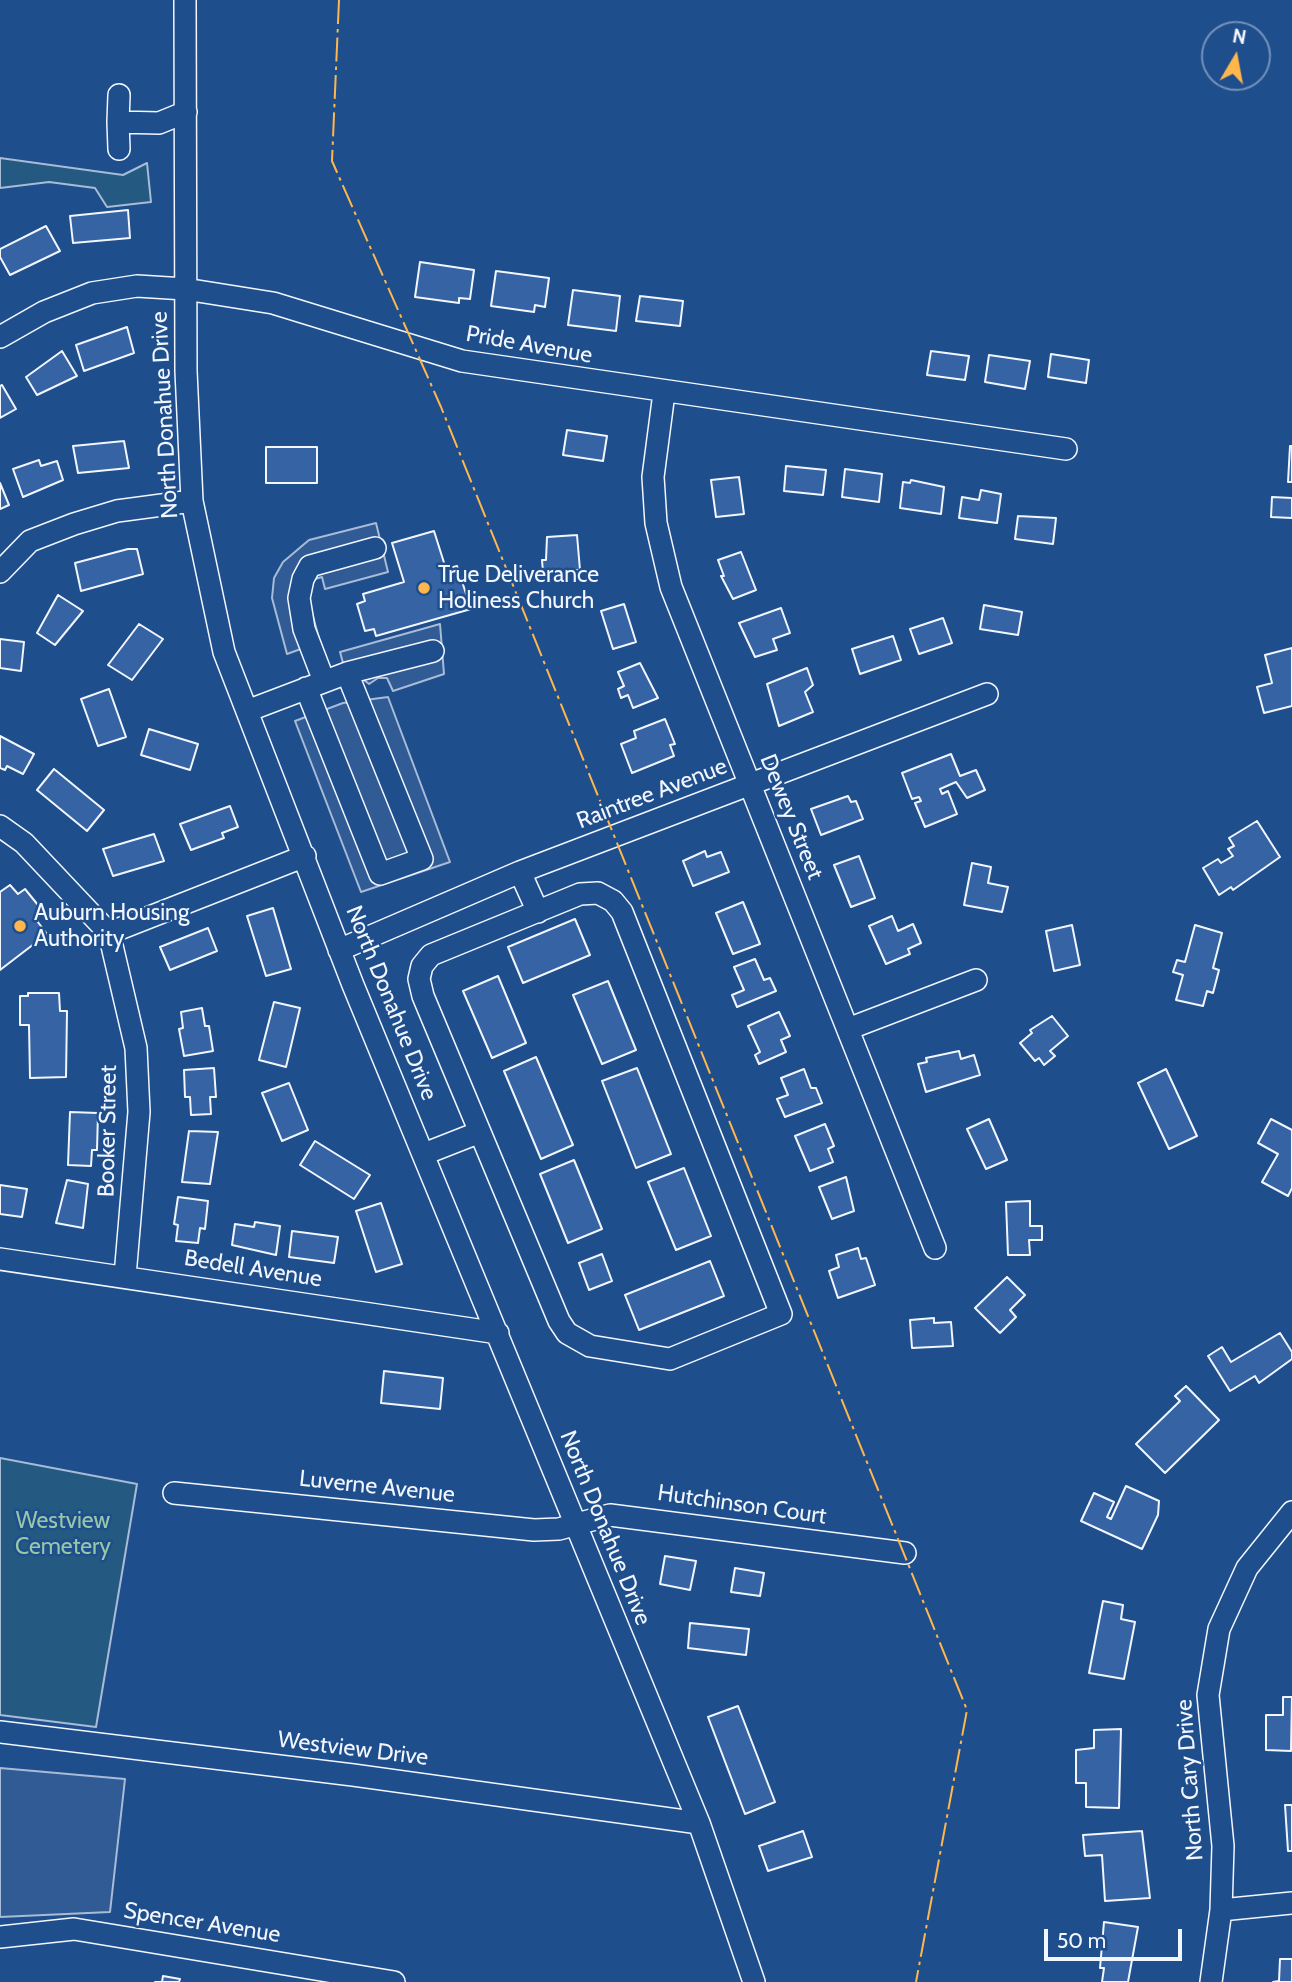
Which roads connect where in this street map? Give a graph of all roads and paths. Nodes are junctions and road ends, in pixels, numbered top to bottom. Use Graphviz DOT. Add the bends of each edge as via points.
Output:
graph roads {
  1 [pos="185,0"];
  2 [pos="119,95"];
  3 [pos="186,111"];
  4 [pos="118,122"];
  5 [pos="119,149"];
  6 [pos="185,289"];
  7 [pos="0,337"];
  8 [pos="664,393"];
  9 [pos="1066,449"];
  10 [pos="192,501"];
  11 [pos="375,548"];
  12 [pos="0,572"];
  13 [pos="433,651"];
  14 [pos="347,673"];
  15 [pos="315,685"];
  16 [pos="987,694"];
  17 [pos="247,711"];
  18 [pos="750,785"];
  19 [pos="0,825"];
  20 [pos="304,856"];
  21 [pos="520,872"];
  22 [pos="538,912"];
  23 [pos="109,933"];
  24 [pos="339,950"];
  25 [pos="976,980"];
  26 [pos="848,1029"];
  27 [pos="480,1132"];
  28 [pos="424,1154"];
  29 [pos="935,1248"];
  30 [pos="0,1259"];
  31 [pos="125,1276"];
  32 [pos="498,1333"];
  33 [pos="174,1493"];
  34 [pos="1292,1512"];
  35 [pos="574,1524"];
  36 [pos="905,1553"];
  37 [pos="0,1732"];
  38 [pos="699,1823"];
  39 [pos="1292,1903"];
  40 [pos="1221,1910"];
  41 [pos="0,1937"];
  42 [pos="394,1982"];
  43 [pos="754,1982"];
  44 [pos="1211,1982"];
  1 -- 3 [label="street, North Donahue Drive"];
  2 -- 4 [label="street"];
  3 -- 4 [label="street" via="159,123"];
  3 -- 6 [label="street, North Donahue Drive"];
  4 -- 5 [label="street"];
  6 -- 7 [label="street, Pride Avenue" via="138,286 92,293 44,312"];
  6 -- 8 [label="street, Pride Avenue" via="274,303 461,361"];
  6 -- 10 [label="street, North Donahue Drive"];
  8 -- 9 [label="street, Pride Avenue"];
  8 -- 18 [label="street, Dewey Street" via="654,454 656,523 671,587"];
  10 -- 12 [label="street" via="117,511 74,524 30,541"];
  10 -- 17 [label="street, North Donahue Drive" via="224,652"];
  11 -- 15 [label="street" via="310,566 303,579 299,598"];
  13 -- 14 [label="street"];
  14 -- 15 [label="street"];
  14 -- 15 [label="street" via="422,859 380,874"];
  15 -- 17 [label="street"];
  16 -- 18 [label="street, Raintree Avenue"];
  17 -- 20 [label="street, North Donahue Drive"];
  18 -- 21 [label="street, Raintree Avenue"];
  18 -- 26 [label="street, Dewey Street"];
  19 -- 23 [label="street" via="24,843"];
  20 -- 23 [label="street"];
  20 -- 24 [label="street, North Donahue Drive"];
  21 -- 22 [label="street"];
  21 -- 24 [label="street, Raintree Avenue"];
  22 -- 27 [label="street" via="431,955 422,966 423,996"];
  22 -- 27 [label="street" via="580,894 598,894 622,912 781,1314 670,1359 590,1346 567,1333"];
  23 -- 31 [label="street, Booker Street" via="135,1048 139,1112"];
  24 -- 28 [label="street, North Donahue Drive"];
  25 -- 26 [label="street"];
  26 -- 29 [label="street, Dewey Street"];
  27 -- 28 [label="street"];
  28 -- 32 [label="street, North Donahue Drive"];
  30 -- 31 [label="street, Bedell Avenue"];
  31 -- 32 [label="street, Bedell Avenue"];
  32 -- 35 [label="street, North Donahue Drive"];
  33 -- 35 [label="street, Luverne Avenue" via="534,1530"];
  34 -- 40 [label="street, North Cary Drive" via="1247,1568 1219,1629 1208,1695 1223,1846"];
  35 -- 36 [label="street, Hutchinson Court" via="610,1514"];
  35 -- 38 [label="street, North Donahue Drive"];
  37 -- 38 [label="street, Westview Drive"];
  38 -- 43 [label="street, North Donahue Drive"];
  39 -- 40 [label="street"];
  40 -- 44 [label="street, North Cary Drive"];
  41 -- 42 [label="street, Spencer Avenue" via="74,1929"];
}
